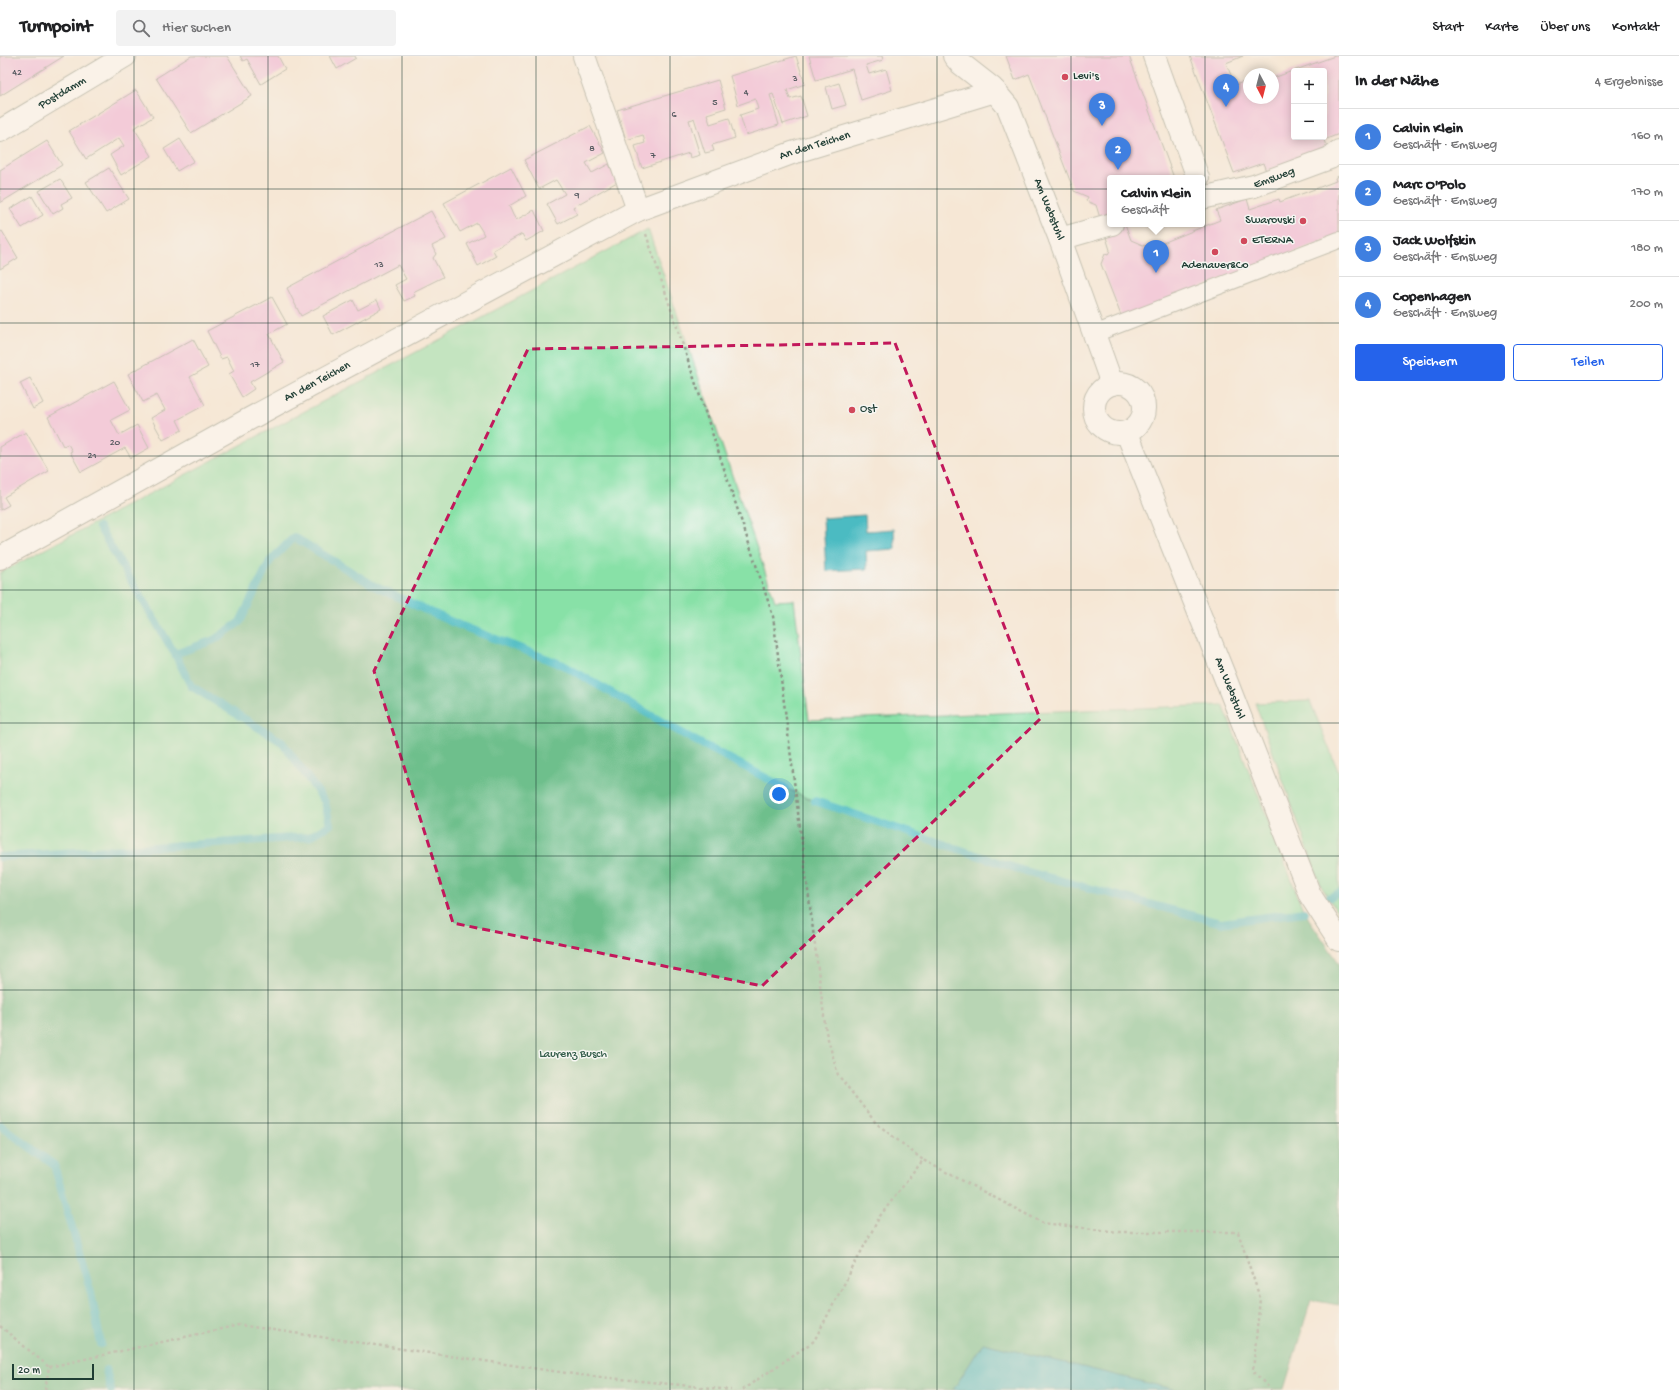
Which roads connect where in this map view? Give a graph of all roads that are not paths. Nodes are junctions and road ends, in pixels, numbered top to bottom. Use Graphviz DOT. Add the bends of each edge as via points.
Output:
graph roads {
  1 [pos="125,56"];
  2 [pos="584,56"];
  3 [pos="954,56"];
  4 [pos="1154,56"];
  5 [pos="995,91"];
  6 [pos="0,131"];
  7 [pos="1339,151"];
  8 [pos="1197,175"];
  9 [pos="1205,190"];
  10 [pos="638,210"];
  11 [pos="1107,225"];
  12 [pos="1060,239"];
  13 [pos="1339,240"];
  14 [pos="1094,334"];
  15 [pos="1112,384"];
  16 [pos="1127,433"];
  17 [pos="0,558"];
  18 [pos="1339,940"];
  1 -- 6 [label="street, Postdamm"];
  2 -- 10 [label="street"];
  3 -- 5 [label="street, Am Webstuhl"];
  4 -- 8 [label="street, Emsweg"];
  5 -- 10 [label="street, An den Teichen" via="792,153"];
  5 -- 12 [label="street, Am Webstuhl" via="1008,107"];
  7 -- 9 [label="street, Emsweg" via="1330,158 1254,186"];
  10 -- 17 [label="street, An den Teichen" via="252,418"];
  11 -- 12 [label="street"];
  12 -- 14 [label="street, Am Webstuhl"];
  13 -- 14 [label="lane"];
  14 -- 15 [label="street, Am Webstuhl"];
  15 -- 16 [label="street" via="1123,383 1134,387 1145,406 1143,417 1137,427"];
  15 -- 16 [label="street" via="1102,389 1095,399 1097,421 1105,429 1116,434"];
  16 -- 18 [label="street, Am Webstuhl" via="1310,895"];
}
